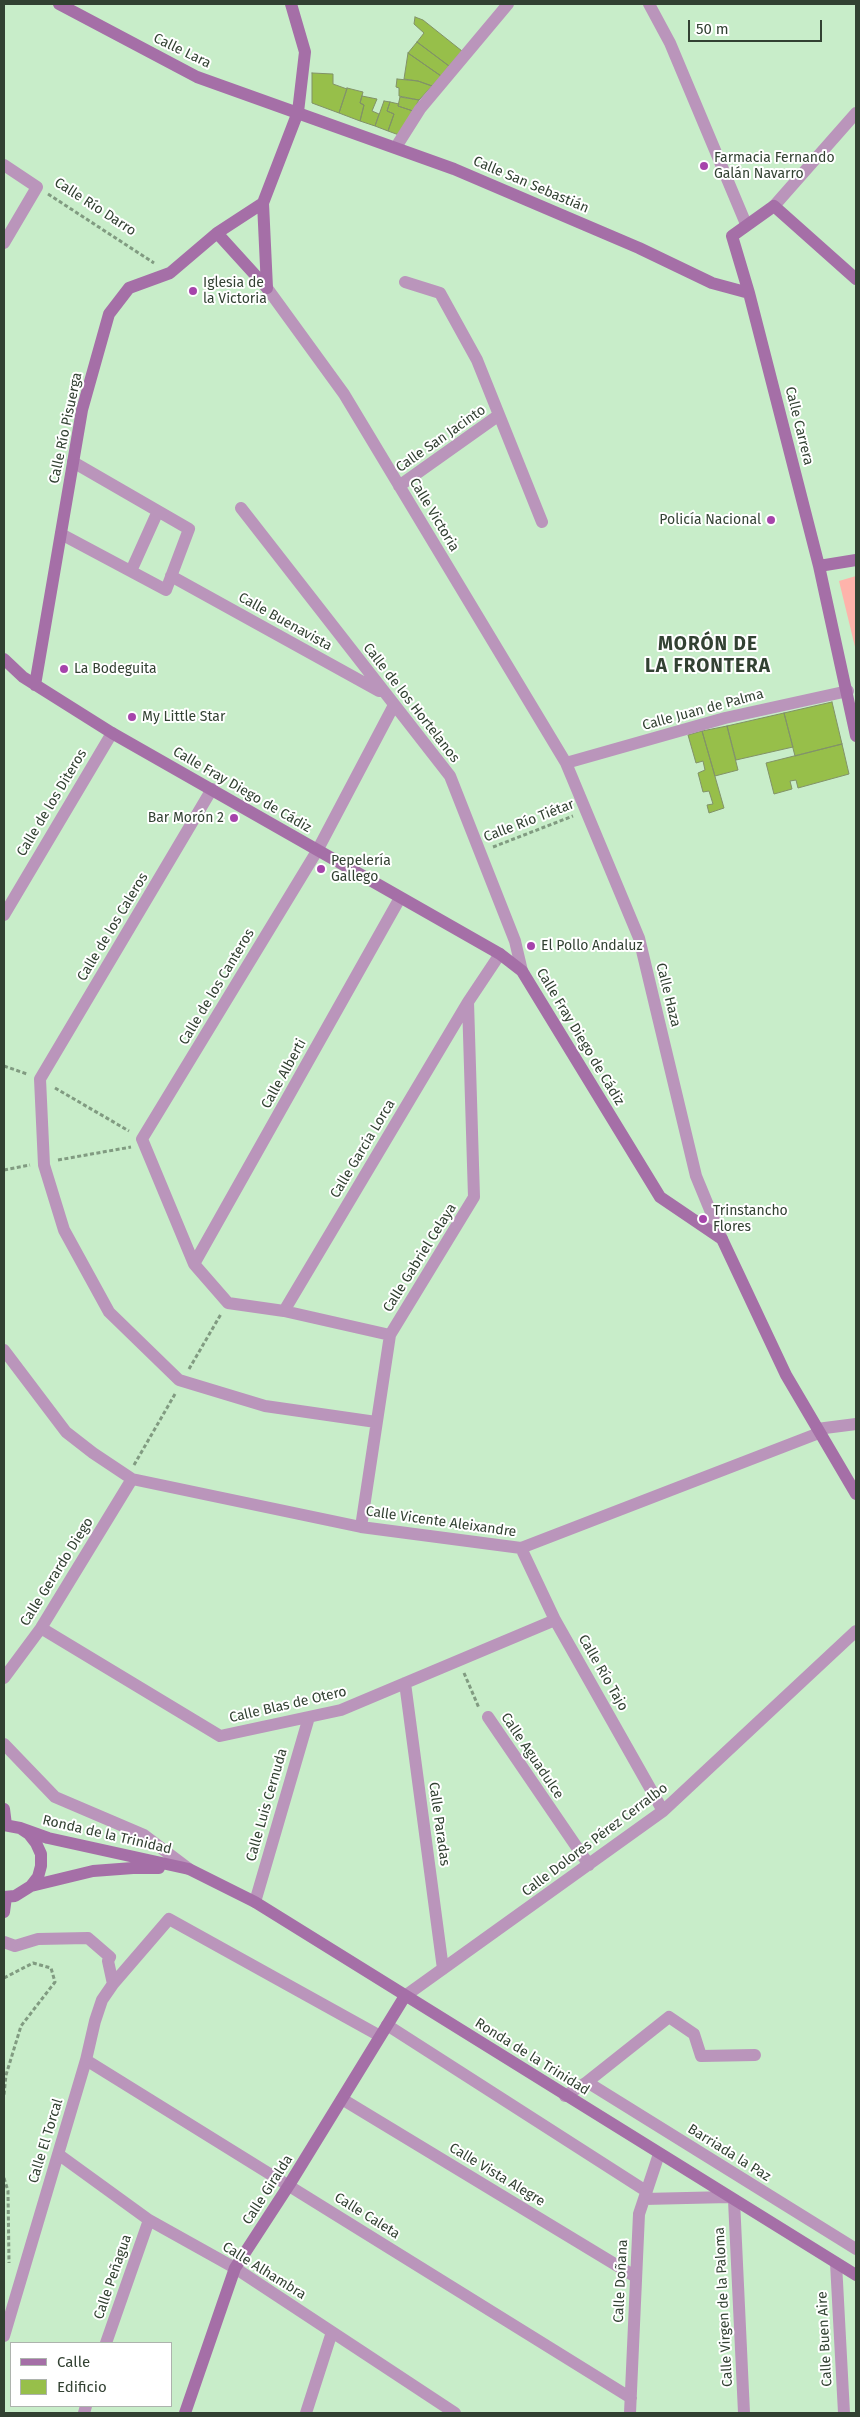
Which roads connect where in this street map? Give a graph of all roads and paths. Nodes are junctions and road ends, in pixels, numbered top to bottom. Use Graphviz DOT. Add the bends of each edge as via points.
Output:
graph roads {
  1 [pos="59,4"];
  2 [pos="291,4"];
  3 [pos="508,4"];
  4 [pos="649,4"];
  5 [pos="298,112"];
  6 [pos="856,113"];
  7 [pos="396,147"];
  8 [pos="4,165"];
  9 [pos="37,187"];
  10 [pos="263,202"];
  11 [pos="774,206"];
  12 [pos="746,224"];
  13 [pos="217,233"];
  14 [pos="4,243"];
  15 [pos="170,274"];
  16 [pos="856,279"];
  17 [pos="404,282"];
  18 [pos="267,288"];
  19 [pos="748,293"];
  20 [pos="499,415"];
  21 [pos="73,462"];
  22 [pos="399,486"];
  23 [pos="241,508"];
  24 [pos="158,511"];
  25 [pos="542,522"];
  26 [pos="61,534"];
  27 [pos="856,560"];
  28 [pos="819,566"];
  29 [pos="131,571"];
  30 [pos="172,576"];
  31 [pos="4,659"];
  32 [pos="35,685"];
  33 [pos="848,691"];
  34 [pos="385,694"];
  35 [pos="394,705"];
  36 [pos="112,733"];
  37 [pos="856,736"];
  38 [pos="566,763"];
  39 [pos="212,790"];
  40 [pos="586,811"];
  41 [pos="318,851"];
  42 [pos="480,851"];
  43 [pos="400,898"];
  44 [pos="4,915"];
  45 [pos="500,954"];
  46 [pos="522,971"];
  47 [pos="468,1002"];
  48 [pos="4,1066"];
  49 [pos="40,1079"];
  50 [pos="143,1142"];
  51 [pos="50,1162"];
  52 [pos="32,1165"];
  53 [pos="4,1170"];
  54 [pos="722,1239"];
  55 [pos="194,1264"];
  56 [pos="284,1312"];
  57 [pos="390,1335"];
  58 [pos="4,1350"];
  59 [pos="376,1422"];
  60 [pos="856,1424"];
  61 [pos="818,1431"];
  62 [pos="132,1479"];
  63 [pos="856,1494"];
  64 [pos="361,1527"];
  65 [pos="521,1548"];
  66 [pos="555,1620"];
  67 [pos="41,1628"];
  68 [pos="856,1632"];
  69 [pos="457,1661"];
  70 [pos="4,1678"];
  71 [pos="405,1683"];
  72 [pos="309,1717"];
  73 [pos="488,1718"];
  74 [pos="4,1744"];
  75 [pos="4,1809"];
  76 [pos="663,1811"];
  77 [pos="5,1825"];
  78 [pos="20,1828"];
  79 [pos="588,1864"];
  80 [pos="189,1869"];
  81 [pos="31,1886"];
  82 [pos="5,1897"];
  83 [pos="255,1902"];
  84 [pos="4,1912"];
  85 [pos="4,1942"];
  86 [pos="443,1969"];
  87 [pos="4,1978"];
  88 [pos="113,1984"];
  89 [pos="406,1996"];
  90 [pos="387,2025"];
  91 [pos="380,2036"];
  92 [pos="755,2055"];
  93 [pos="86,2060"];
  94 [pos="587,2082"];
  95 [pos="4,2095"];
  96 [pos="565,2096"];
  97 [pos="342,2099"];
  98 [pos="58,2154"];
  99 [pos="660,2154"];
  100 [pos="4,2178"];
  101 [pos="289,2185"];
  102 [pos="645,2195"];
  103 [pos="732,2199"];
  104 [pos="149,2220"];
  105 [pos="856,2250"];
  106 [pos="836,2263"];
  107 [pos="8,2266"];
  108 [pos="235,2268"];
  109 [pos="856,2275"];
  110 [pos="636,2277"];
  111 [pos="332,2332"];
  112 [pos="4,2336"];
  113 [pos="106,2342"];
  114 [pos="631,2398"];
  115 [pos="185,2413"];
  116 [pos="306,2413"];
  117 [pos="455,2413"];
  118 [pos="630,2413"];
  119 [pos="744,2413"];
  120 [pos="844,2413"];
  1 -- 5 [label="street, Calle Lara" via="197,77"];
  2 -- 5 [label="street" via="305,52"];
  3 -- 7 [label="street" via="420,109"];
  4 -- 12 [label="street" via="670,43"];
  5 -- 7 [label="street, Calle San Sebastián"];
  5 -- 10 [label="street"];
  6 -- 11 [label="street"];
  7 -- 19 [label="street, Calle San Sebastián" via="565,215 712,283"];
  8 -- 9 [label="street, Calle Río Darro"];
  9 -- 14 [label="street"];
  9 -- 15 [label="path, Calle Río Darro"];
  10 -- 13 [label="street, Calle Río Pisuerga"];
  10 -- 18 [label="street"];
  11 -- 12 [label="street"];
  11 -- 16 [label="street"];
  12 -- 19 [label="street, Calle Carrera" via="732,236"];
  13 -- 15 [label="street, Calle Río Pisuerga"];
  13 -- 18 [label="street"];
  15 -- 21 [label="street, Calle Río Pisuerga" via="130,288 109,314 82,410"];
  17 -- 20 [label="street, Calle San Jacinto" via="440,293 477,360"];
  18 -- 22 [label="street, Calle Victoria" via="344,394"];
  19 -- 28 [label="street, Calle Carrera"];
  20 -- 22 [label="street, Calle San Jacinto"];
  20 -- 25 [label="street, Calle San Jacinto"];
  21 -- 24 [label="street"];
  21 -- 26 [label="street, Calle Río Pisuerga"];
  22 -- 38 [label="street, Calle Victoria"];
  23 -- 34 [label="street, Calle de los Hortelanos"];
  24 -- 29 [label="street"];
  24 -- 30 [label="street" via="189,529"];
  26 -- 29 [label="street"];
  26 -- 32 [label="street, Calle Río Pisuerga"];
  27 -- 28 [label="street"];
  28 -- 33 [label="street, Calle Carrera"];
  29 -- 30 [label="street" via="166,590"];
  30 -- 34 [label="street, Calle Buenavista"];
  31 -- 32 [label="street, Calle Fray Diego de Cádiz"];
  32 -- 36 [label="street, Calle Fray Diego de Cádiz"];
  33 -- 37 [label="street, Calle Carrera"];
  33 -- 38 [label="street, Calle Juan de Palma" via="725,718"];
  34 -- 35 [label="street, Calle de los Hortelanos"];
  35 -- 41 [label="street, Calle de los Canteros"];
  35 -- 42 [label="street, Calle de los Hortelanos" via="450,776"];
  36 -- 39 [label="street, Calle Fray Diego de Cádiz"];
  36 -- 44 [label="street, Calle de los Diteros"];
  38 -- 40 [label="street, Calle Haza"];
  39 -- 41 [label="street, Calle Fray Diego de Cádiz"];
  39 -- 49 [label="street, Calle de los Caleros"];
  40 -- 42 [label="path, Calle Río Tiétar"];
  40 -- 54 [label="street, Calle Haza" via="639,938 696,1176"];
  41 -- 43 [label="street, Calle Fray Diego de Cádiz"];
  41 -- 50 [label="street, Calle de los Canteros"];
  42 -- 46 [label="street, Calle de los Hortelanos" via="515,941"];
  43 -- 45 [label="street, Calle Fray Diego de Cádiz"];
  43 -- 55 [label="street, Calle Alberti"];
  45 -- 46 [label="street, Calle Fray Diego de Cádiz"];
  45 -- 47 [label="street, Calle García Lorca"];
  46 -- 54 [label="street, Calle Fray Diego de Cádiz" via="660,1197"];
  47 -- 56 [label="street, Calle García Lorca"];
  47 -- 57 [label="street, Calle Gabriel Celaya" via="474,1197"];
  48 -- 49 [label="path"];
  49 -- 50 [label="path"];
  49 -- 59 [label="street" via="44,1165 64,1230 109,1312 178,1380 265,1406"];
  50 -- 51 [label="path"];
  50 -- 55 [label="street"];
  52 -- 53 [label="path"];
  54 -- 61 [label="street" via="786,1376"];
  55 -- 56 [label="street" via="228,1302"];
  56 -- 57 [label="street"];
  57 -- 59 [label="street, Calle Gabriel Celaya"];
  58 -- 62 [label="street" via="66,1432"];
  59 -- 64 [label="street, Calle Gabriel Celaya"];
  60 -- 61 [label="street, Calle Vicente Aleixandre"];
  61 -- 63 [label="street"];
  61 -- 65 [label="street, Calle Vicente Aleixandre"];
  62 -- 64 [label="street, Calle Vicente Aleixandre"];
  62 -- 67 [label="street, Calle Gerardo Diego"];
  64 -- 65 [label="street, Calle Vicente Aleixandre"];
  65 -- 66 [label="street, Calle Río Tajo"];
  66 -- 69 [label="street, Calle Blas de Otero"];
  66 -- 76 [label="street, Calle Río Tajo"];
  67 -- 70 [label="street, Calle Gerardo Diego"];
  67 -- 72 [label="street, Calle Blas de Otero" via="220,1736"];
  68 -- 76 [label="street, Calle Dolores Pérez Cerralbo"];
  69 -- 71 [label="street, Calle Blas de Otero"];
  69 -- 73 [label="path, Calle Aguadulce" via="478,1706"];
  71 -- 72 [label="street, Calle Blas de Otero" via="341,1710"];
  71 -- 86 [label="street, Calle Paradas"];
  72 -- 83 [label="street, Calle Luis Cernuda"];
  73 -- 79 [label="street, Calle Aguadulce"];
  74 -- 80 [label="street" via="54,1797 144,1835"];
  75 -- 77 [label="street"];
  76 -- 79 [label="street, Calle Dolores Pérez Cerralbo"];
  77 -- 78 [label="street, Ronda de la Trinidad"];
  78 -- 80 [label="street, Ronda de la Trinidad" via="48,1838"];
  78 -- 81 [label="street" via="29,1834 41,1854 38,1877"];
  79 -- 86 [label="street, Calle Dolores Pérez Cerralbo"];
  80 -- 81 [label="street, Ronda de la Trinidad" via="133,1868 93,1872"];
  80 -- 83 [label="street, Ronda de la Trinidad"];
  81 -- 82 [label="street, Ronda de la Trinidad" via="24,1892"];
  82 -- 84 [label="street"];
  83 -- 89 [label="street, Ronda de la Trinidad"];
  85 -- 88 [label="street" via="15,1946 38,1939 88,1938 110,1957"];
  86 -- 89 [label="street, Calle Dolores Pérez Cerralbo"];
  87 -- 95 [label="path" via="34,1963 51,1968 55,1982 21,2026 6,2075"];
  88 -- 91 [label="street, Calle El Torcal" via="170,1919"];
  88 -- 93 [label="street, Calle El Torcal" via="102,2000"];
  89 -- 90 [label="street, Calle Giralda"];
  89 -- 96 [label="street, Ronda de la Trinidad"];
  90 -- 91 [label="street, Calle Giralda"];
  90 -- 102 [label="street"];
  91 -- 97 [label="street, Calle Giralda"];
  92 -- 94 [label="street" via="701,2056 694,2034 669,2017"];
  93 -- 98 [label="street, Calle El Torcal"];
  93 -- 101 [label="street, Calle Caleta"];
  94 -- 96 [label="street"];
  94 -- 105 [label="street, Barriada la Paz"];
  96 -- 99 [label="street, Ronda de la Trinidad"];
  97 -- 101 [label="street, Calle Giralda"];
  97 -- 110 [label="street, Calle Vista Alegre"];
  98 -- 104 [label="street, Calle Alhambra"];
  98 -- 112 [label="street, Calle El Torcal"];
  99 -- 102 [label="street, Calle Doñana"];
  99 -- 103 [label="street, Ronda de la Trinidad"];
  100 -- 107 [label="path" via="8,2191"];
  101 -- 108 [label="street, Calle Giralda"];
  101 -- 114 [label="street, Calle Caleta"];
  102 -- 103 [label="street"];
  102 -- 110 [label="street, Calle Doñana" via="639,2214"];
  103 -- 106 [label="street, Ronda de la Trinidad"];
  103 -- 119 [label="street, Calle Virgen de la Paloma"];
  104 -- 108 [label="street, Calle Alhambra"];
  104 -- 113 [label="street, Calle Peñagua"];
  106 -- 109 [label="street, Ronda de la Trinidad"];
  106 -- 120 [label="street, Calle Buen Aire"];
  108 -- 111 [label="street, Calle Alhambra"];
  108 -- 115 [label="street, Calle Giralda"];
  110 -- 114 [label="street, Calle Doñana"];
  111 -- 116 [label="street"];
  111 -- 117 [label="street, Calle Alhambra"];
  114 -- 118 [label="street, Calle Doñana"];
}
